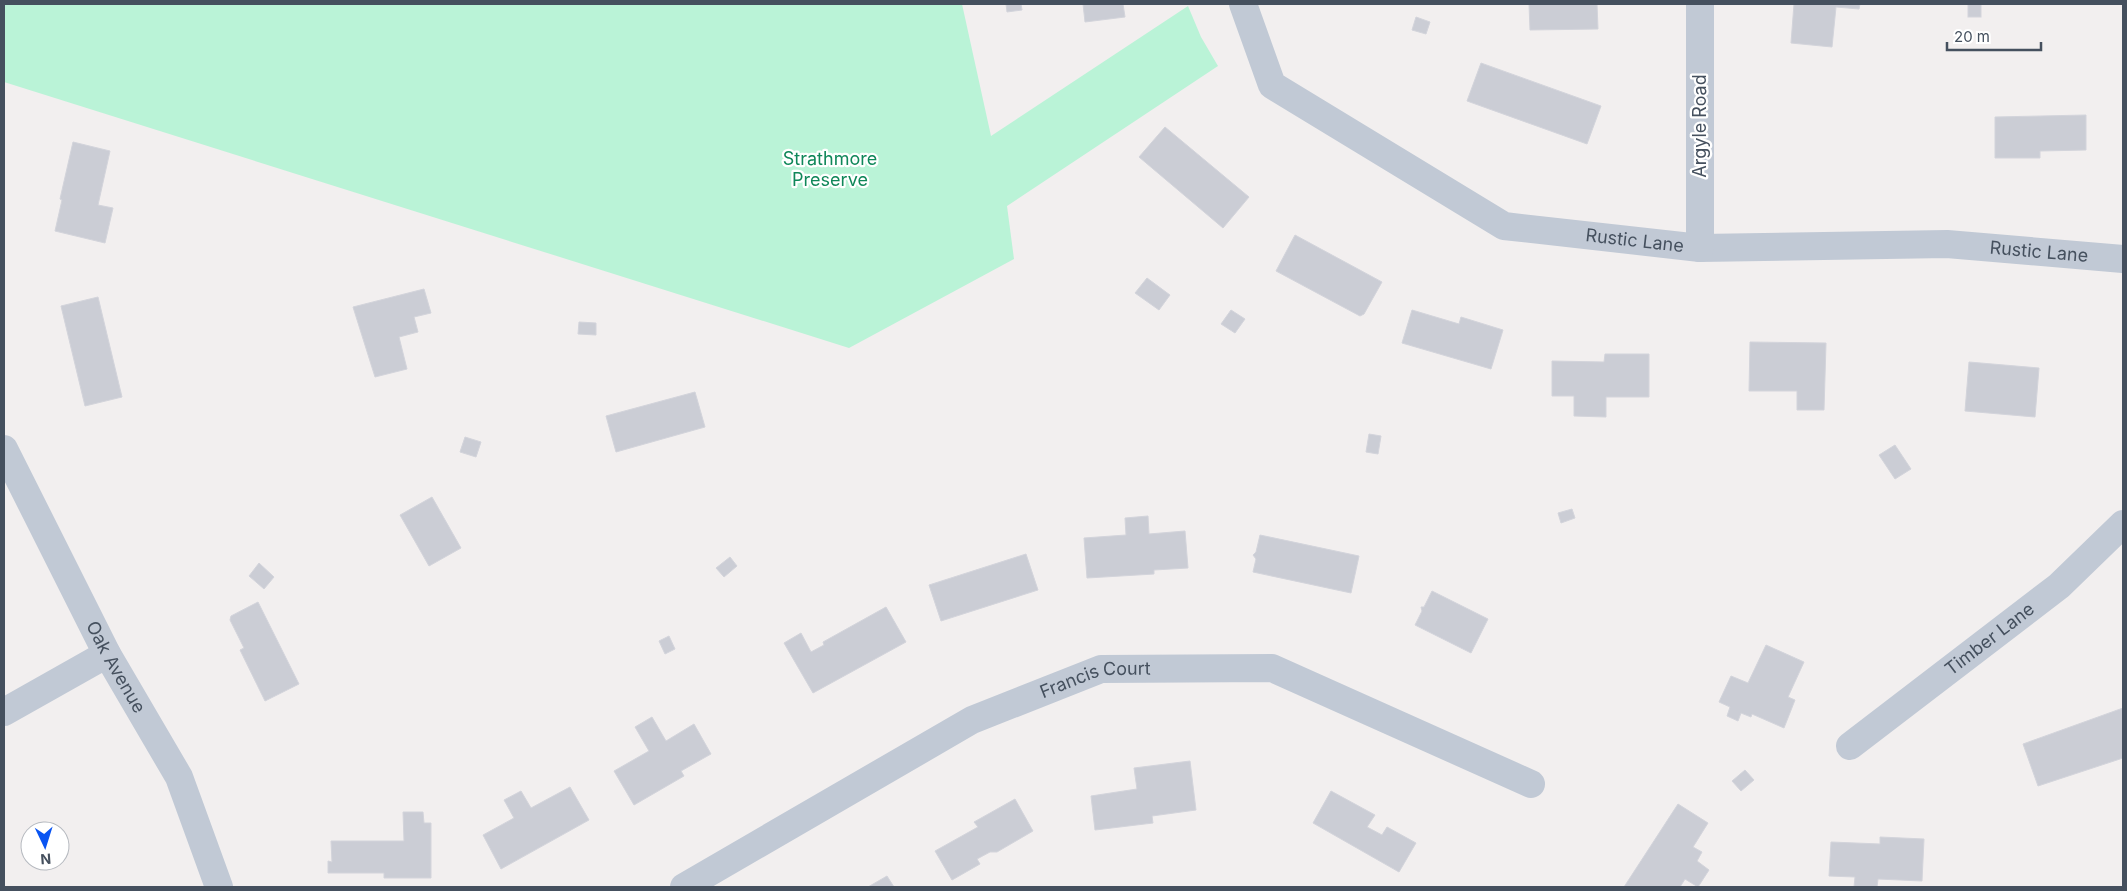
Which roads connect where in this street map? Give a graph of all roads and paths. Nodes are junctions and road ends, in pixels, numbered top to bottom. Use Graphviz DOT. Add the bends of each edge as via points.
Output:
graph roads {
  1 [pos="1243,4"];
  2 [pos="1700,4"];
  3 [pos="1700,248"];
  4 [pos="2123,259"];
  5 [pos="4,449"];
  6 [pos="2123,524"];
  7 [pos="107,654"];
  8 [pos="4,712"];
  9 [pos="1850,746"];
  10 [pos="1531,784"];
  11 [pos="219,887"];
  12 [pos="684,887"];
  1 -- 3 [label="street, Rustic Lane" via="1272,84 1504,226"];
  2 -- 3 [label="street, Argyle Road"];
  3 -- 4 [label="street, Rustic Lane" via="1947,244"];
  5 -- 7 [label="street, Oak Avenue"];
  6 -- 9 [label="street, Timber Lane" via="2059,586"];
  7 -- 8 [label="street"];
  7 -- 11 [label="street, Oak Avenue" via="179,777"];
  10 -- 12 [label="street, Francis Court" via="1272,668 1102,669 972,720"];
}
